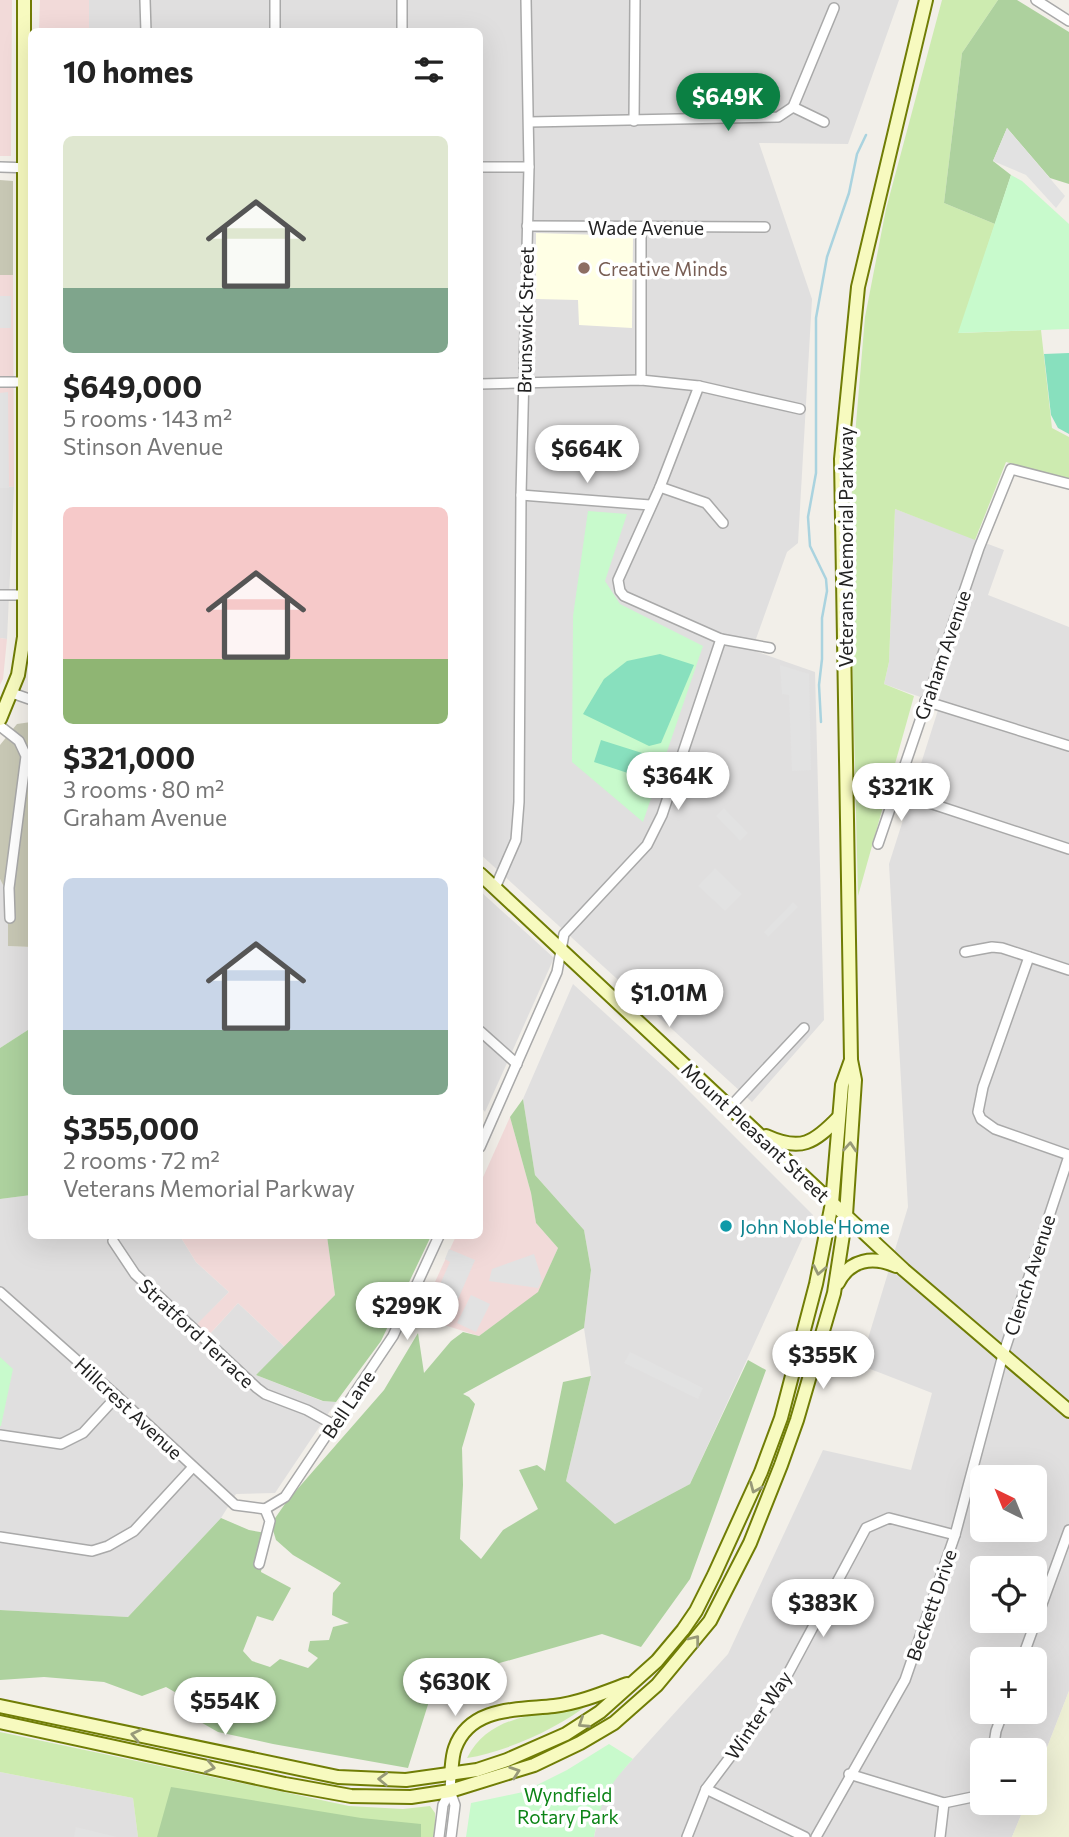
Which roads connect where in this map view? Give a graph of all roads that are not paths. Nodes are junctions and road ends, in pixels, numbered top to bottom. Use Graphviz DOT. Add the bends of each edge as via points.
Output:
graph roads {
  1 [pos="24,0"];
  2 [pos="145,0"];
  3 [pos="275,0"];
  4 [pos="402,0"];
  5 [pos="526,0"];
  6 [pos="635,0"];
  7 [pos="926,0"];
  8 [pos="1036,0"];
  9 [pos="834,8"];
  10 [pos="1069,21"];
  11 [pos="146,28"];
  12 [pos="275,28"];
  13 [pos="402,28"];
  14 [pos="793,107"];
  15 [pos="634,121"];
  16 [pos="824,121"];
  17 [pos="529,122"];
  18 [pos="0,167"];
  19 [pos="483,167"];
  20 [pos="529,167"];
  21 [pos="27,168"];
  22 [pos="527,226"];
  23 [pos="765,227"];
  24 [pos="641,228"];
  25 [pos="641,380"];
  26 [pos="0,382"];
  27 [pos="27,382"];
  28 [pos="523,383"];
  29 [pos="483,384"];
  30 [pos="699,386"];
  31 [pos="800,409"];
  32 [pos="27,481"];
  33 [pos="1069,484"];
  34 [pos="660,486"];
  35 [pos="521,495"];
  36 [pos="650,505"];
  37 [pos="723,523"];
  38 [pos="0,595"];
  39 [pos="24,595"];
  40 [pos="721,639"];
  41 [pos="770,648"];
  42 [pos="12,693"];
  43 [pos="28,699"];
  44 [pos="925,701"];
  45 [pos="0,719"];
  46 [pos="0,726"];
  47 [pos="1069,746"];
  48 [pos="895,792"];
  49 [pos="878,844"];
  50 [pos="1069,849"];
  51 [pos="483,877"];
  52 [pos="495,888"];
  53 [pos="10,918"];
  54 [pos="560,950"];
  55 [pos="965,952"];
  56 [pos="1029,957"];
  57 [pos="1069,970"];
  58 [pos="804,1028"];
  59 [pos="483,1034"];
  60 [pos="851,1060"];
  61 [pos="517,1064"];
  62 [pos="730,1107"];
  63 [pos="839,1117"];
  64 [pos="756,1131"];
  65 [pos="483,1140"];
  66 [pos="1069,1155"];
  67 [pos="832,1203"];
  68 [pos="846,1215"];
  69 [pos="438,1239"];
  70 [pos="113,1241"];
  71 [pos="904,1270"];
  72 [pos="0,1292"];
  73 [pos="834,1293"];
  74 [pos="1003,1356"];
  75 [pos="117,1396"];
  76 [pos="1069,1411"];
  77 [pos="334,1425"];
  78 [pos="0,1435"];
  79 [pos="193,1467"];
  80 [pos="265,1509"];
  81 [pos="1069,1530"];
  82 [pos="955,1535"];
  83 [pos="0,1537"];
  84 [pos="259,1564"];
  85 [pos="1027,1647"];
  86 [pos="637,1681"];
  87 [pos="0,1706"];
  88 [pos="0,1722"];
  89 [pos="849,1774"];
  90 [pos="451,1775"];
  91 [pos="706,1789"];
  92 [pos="450,1791"];
  93 [pos="970,1798"];
  94 [pos="944,1803"];
  95 [pos="439,1837"];
  96 [pos="451,1837"];
  97 [pos="687,1837"];
  98 [pos="805,1837"];
  99 [pos="816,1837"];
  100 [pos="940,1837"];
  1 -- 21 [label="main road"];
  2 -- 11 [label="street"];
  3 -- 12 [label="street"];
  4 -- 13 [label="street"];
  5 -- 17 [label="street, Brunswick Street"];
  6 -- 15 [label="street"];
  7 -- 60 [label="main road, Veterans Memorial Parkway" via="858,287 841,459"];
  8 -- 10 [label="street"];
  9 -- 14 [label="street"];
  14 -- 15 [label="street" via="778,117"];
  14 -- 16 [label="street"];
  15 -- 17 [label="street"];
  17 -- 20 [label="street, Brunswick Street"];
  18 -- 21 [label="street"];
  19 -- 20 [label="street"];
  20 -- 22 [label="street, Brunswick Street"];
  21 -- 27 [label="main road"];
  22 -- 24 [label="street, Wade Avenue"];
  22 -- 28 [label="street, Brunswick Street"];
  23 -- 24 [label="street, Wade Avenue"];
  24 -- 25 [label="street"];
  25 -- 28 [label="street"];
  25 -- 30 [label="street"];
  26 -- 27 [label="street"];
  27 -- 32 [label="main road"];
  28 -- 29 [label="street"];
  28 -- 35 [label="street, Brunswick Street"];
  30 -- 31 [label="street"];
  30 -- 34 [label="street"];
  32 -- 39 [label="main road"];
  33 -- 44 [label="street, Graham Avenue" via="1012,469"];
  34 -- 36 [label="street"];
  34 -- 37 [label="street" via="706,503"];
  35 -- 36 [label="street"];
  35 -- 52 [label="street, Brunswick Street" via="519,802 516,839"];
  36 -- 40 [label="street" via="618,580 620,591"];
  38 -- 39 [label="street"];
  39 -- 42 [label="main road" via="24,637"];
  40 -- 41 [label="street"];
  40 -- 54 [label="street" via="662,815 647,845 564,934"];
  42 -- 43 [label="street"];
  42 -- 45 [label="main road"];
  44 -- 47 [label="street"];
  44 -- 48 [label="street, Graham Avenue"];
  46 -- 53 [label="street" via="19,741 26,756 9,888"];
  48 -- 49 [label="street, Graham Avenue"];
  48 -- 50 [label="street"];
  51 -- 52 [label="main road, Mount Pleasant Street"];
  52 -- 54 [label="main road, Mount Pleasant Street"];
  54 -- 61 [label="street" via="557,972"];
  54 -- 62 [label="main road, Mount Pleasant Street"];
  55 -- 56 [label="street" via="992,947"];
  56 -- 57 [label="street"];
  56 -- 66 [label="street" via="978,1112 995,1129"];
  58 -- 62 [label="street"];
  59 -- 61 [label="street"];
  60 -- 63 [label="main road, Veterans Memorial Parkway" via="842,1085"];
  68 -- 60 [label="main road, Veterans Memorial Parkway, one-way" via="855,1080"];
  61 -- 65 [label="street"];
  62 -- 64 [label="main road, Mount Pleasant Street"];
  63 -- 64 [label="main road" via="808,1143 780,1142"];
  63 -- 67 [label="main road, Veterans Memorial Parkway"];
  64 -- 67 [label="main road, Mount Pleasant Street"];
  66 -- 74 [label="street, Clench Avenue"];
  67 -- 68 [label="main road, Mount Pleasant Street"];
  67 -- 86 [label="main road, Veterans Memorial Parkway, one-way" via="797,1361 756,1484 696,1611 671,1647"];
  68 -- 71 [label="main road, Mount Pleasant Street"];
  68 -- 73 [label="main road, Veterans Memorial Parkway"];
  69 -- 77 [label="street, Bell Lane" via="393,1336"];
  70 -- 77 [label="street, Stratford Terrace" via="135,1274 257,1388"];
  71 -- 73 [label="main road" via="887,1262 864,1260 847,1269"];
  71 -- 74 [label="main road, Mount Pleasant Street"];
  72 -- 75 [label="street, Hillcrest Avenue"];
  92 -- 73 [label="main road, Veterans Memorial Parkway, one-way" via="552,1758 614,1723 657,1685 690,1647 723,1599 755,1532 797,1419"];
  74 -- 76 [label="main road, Mount Pleasant Street"];
  74 -- 82 [label="street, Beckett Drive"];
  75 -- 78 [label="street" via="83,1433 61,1444"];
  75 -- 79 [label="street, Hillcrest Avenue"];
  77 -- 80 [label="street, Bell Lane" via="285,1497"];
  79 -- 80 [label="street, Hillcrest Avenue" via="235,1505"];
  79 -- 83 [label="street" via="134,1531 108,1546 92,1551"];
  80 -- 84 [label="street" via="270,1521"];
  81 -- 85 [label="street"];
  82 -- 89 [label="street, Beckett Drive" via="905,1679"];
  82 -- 91 [label="street, Winter Way" via="889,1518 866,1528 776,1696"];
  86 -- 90 [label="main road, Veterans Memorial Parkway, one-way" via="566,1734 507,1760"];
  86 -- 90 [label="main road" via="555,1706 494,1712 459,1739"];
  90 -- 87 [label="main road, Veterans Memorial Parkway, one-way" via="406,1780 338,1777"];
  88 -- 92 [label="main road, Veterans Memorial Parkway, one-way" via="351,1796 411,1797"];
  89 -- 94 [label="street"];
  89 -- 99 [label="street, Beckett Drive"];
  90 -- 92 [label="street"];
  91 -- 97 [label="street, Winter Way"];
  91 -- 98 [label="street"];
  92 -- 95 [label="street" via="443,1804"];
  92 -- 96 [label="street" via="455,1805"];
  93 -- 94 [label="street"];
  94 -- 100 [label="street"];
}
